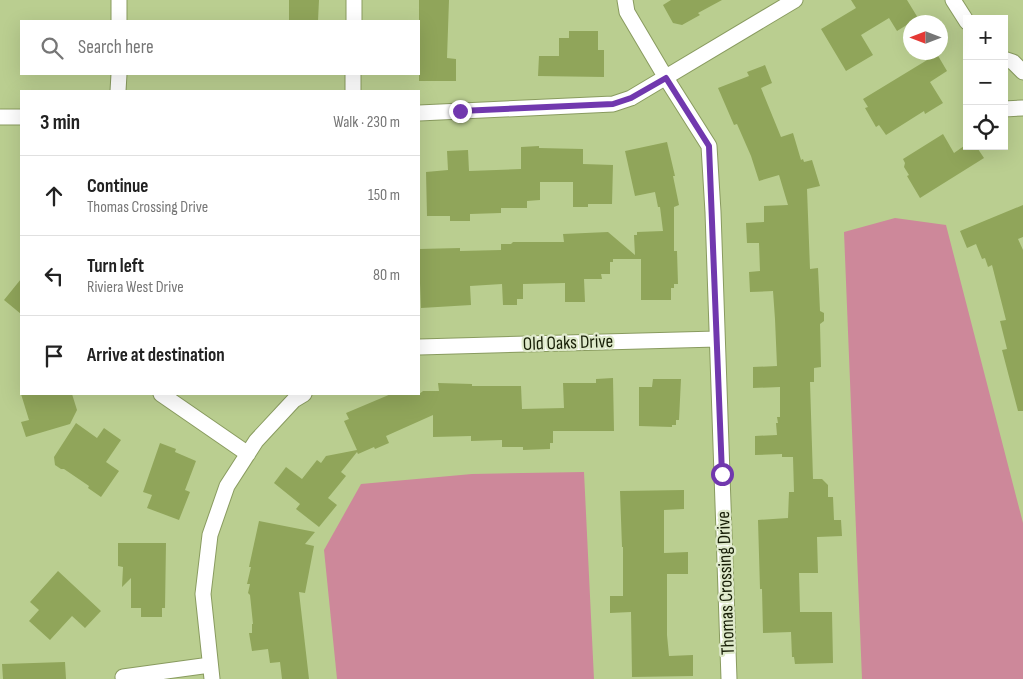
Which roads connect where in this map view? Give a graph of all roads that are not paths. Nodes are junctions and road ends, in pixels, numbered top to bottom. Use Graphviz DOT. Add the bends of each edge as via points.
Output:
graph roads {
  1 [pos="120,0"];
  2 [pos="354,0"];
  3 [pos="625,0"];
  4 [pos="795,0"];
  5 [pos="953,0"];
  6 [pos="963,16"];
  7 [pos="119,20"];
  8 [pos="354,20"];
  9 [pos="1007,60"];
  10 [pos="1023,72"];
  11 [pos="119,75"];
  12 [pos="353,75"];
  13 [pos="666,78"];
  14 [pos="118,90"];
  15 [pos="352,90"];
  16 [pos="1023,108"];
  17 [pos="1008,109"];
  18 [pos="420,113"];
  19 [pos="0,117"];
  20 [pos="20,117"];
  21 [pos="717,339"];
  22 [pos="420,347"];
  23 [pos="162,395"];
  24 [pos="302,395"];
  25 [pos="248,454"];
  26 [pos="211,672"];
  27 [pos="124,676"];
  28 [pos="729,679"];
  1 -- 7 [label="street"];
  2 -- 8 [label="street"];
  3 -- 13 [label="street, Thomas Crossing Drive" via="627,12"];
  4 -- 13 [label="street"];
  5 -- 6 [label="street"];
  9 -- 10 [label="street"];
  11 -- 14 [label="street"];
  12 -- 15 [label="street"];
  13 -- 18 [label="street" via="631,98 613,104"];
  13 -- 21 [label="street, Thomas Crossing Drive" via="709,146"];
  16 -- 17 [label="street"];
  19 -- 20 [label="street"];
  21 -- 22 [label="street, Old Oaks Drive"];
  21 -- 28 [label="street, Thomas Crossing Drive"];
  23 -- 25 [label="street"];
  24 -- 25 [label="street" via="256,441"];
  25 -- 26 [label="street" via="227,486 210,535 203,594"];
  26 -- 27 [label="street"];
}
